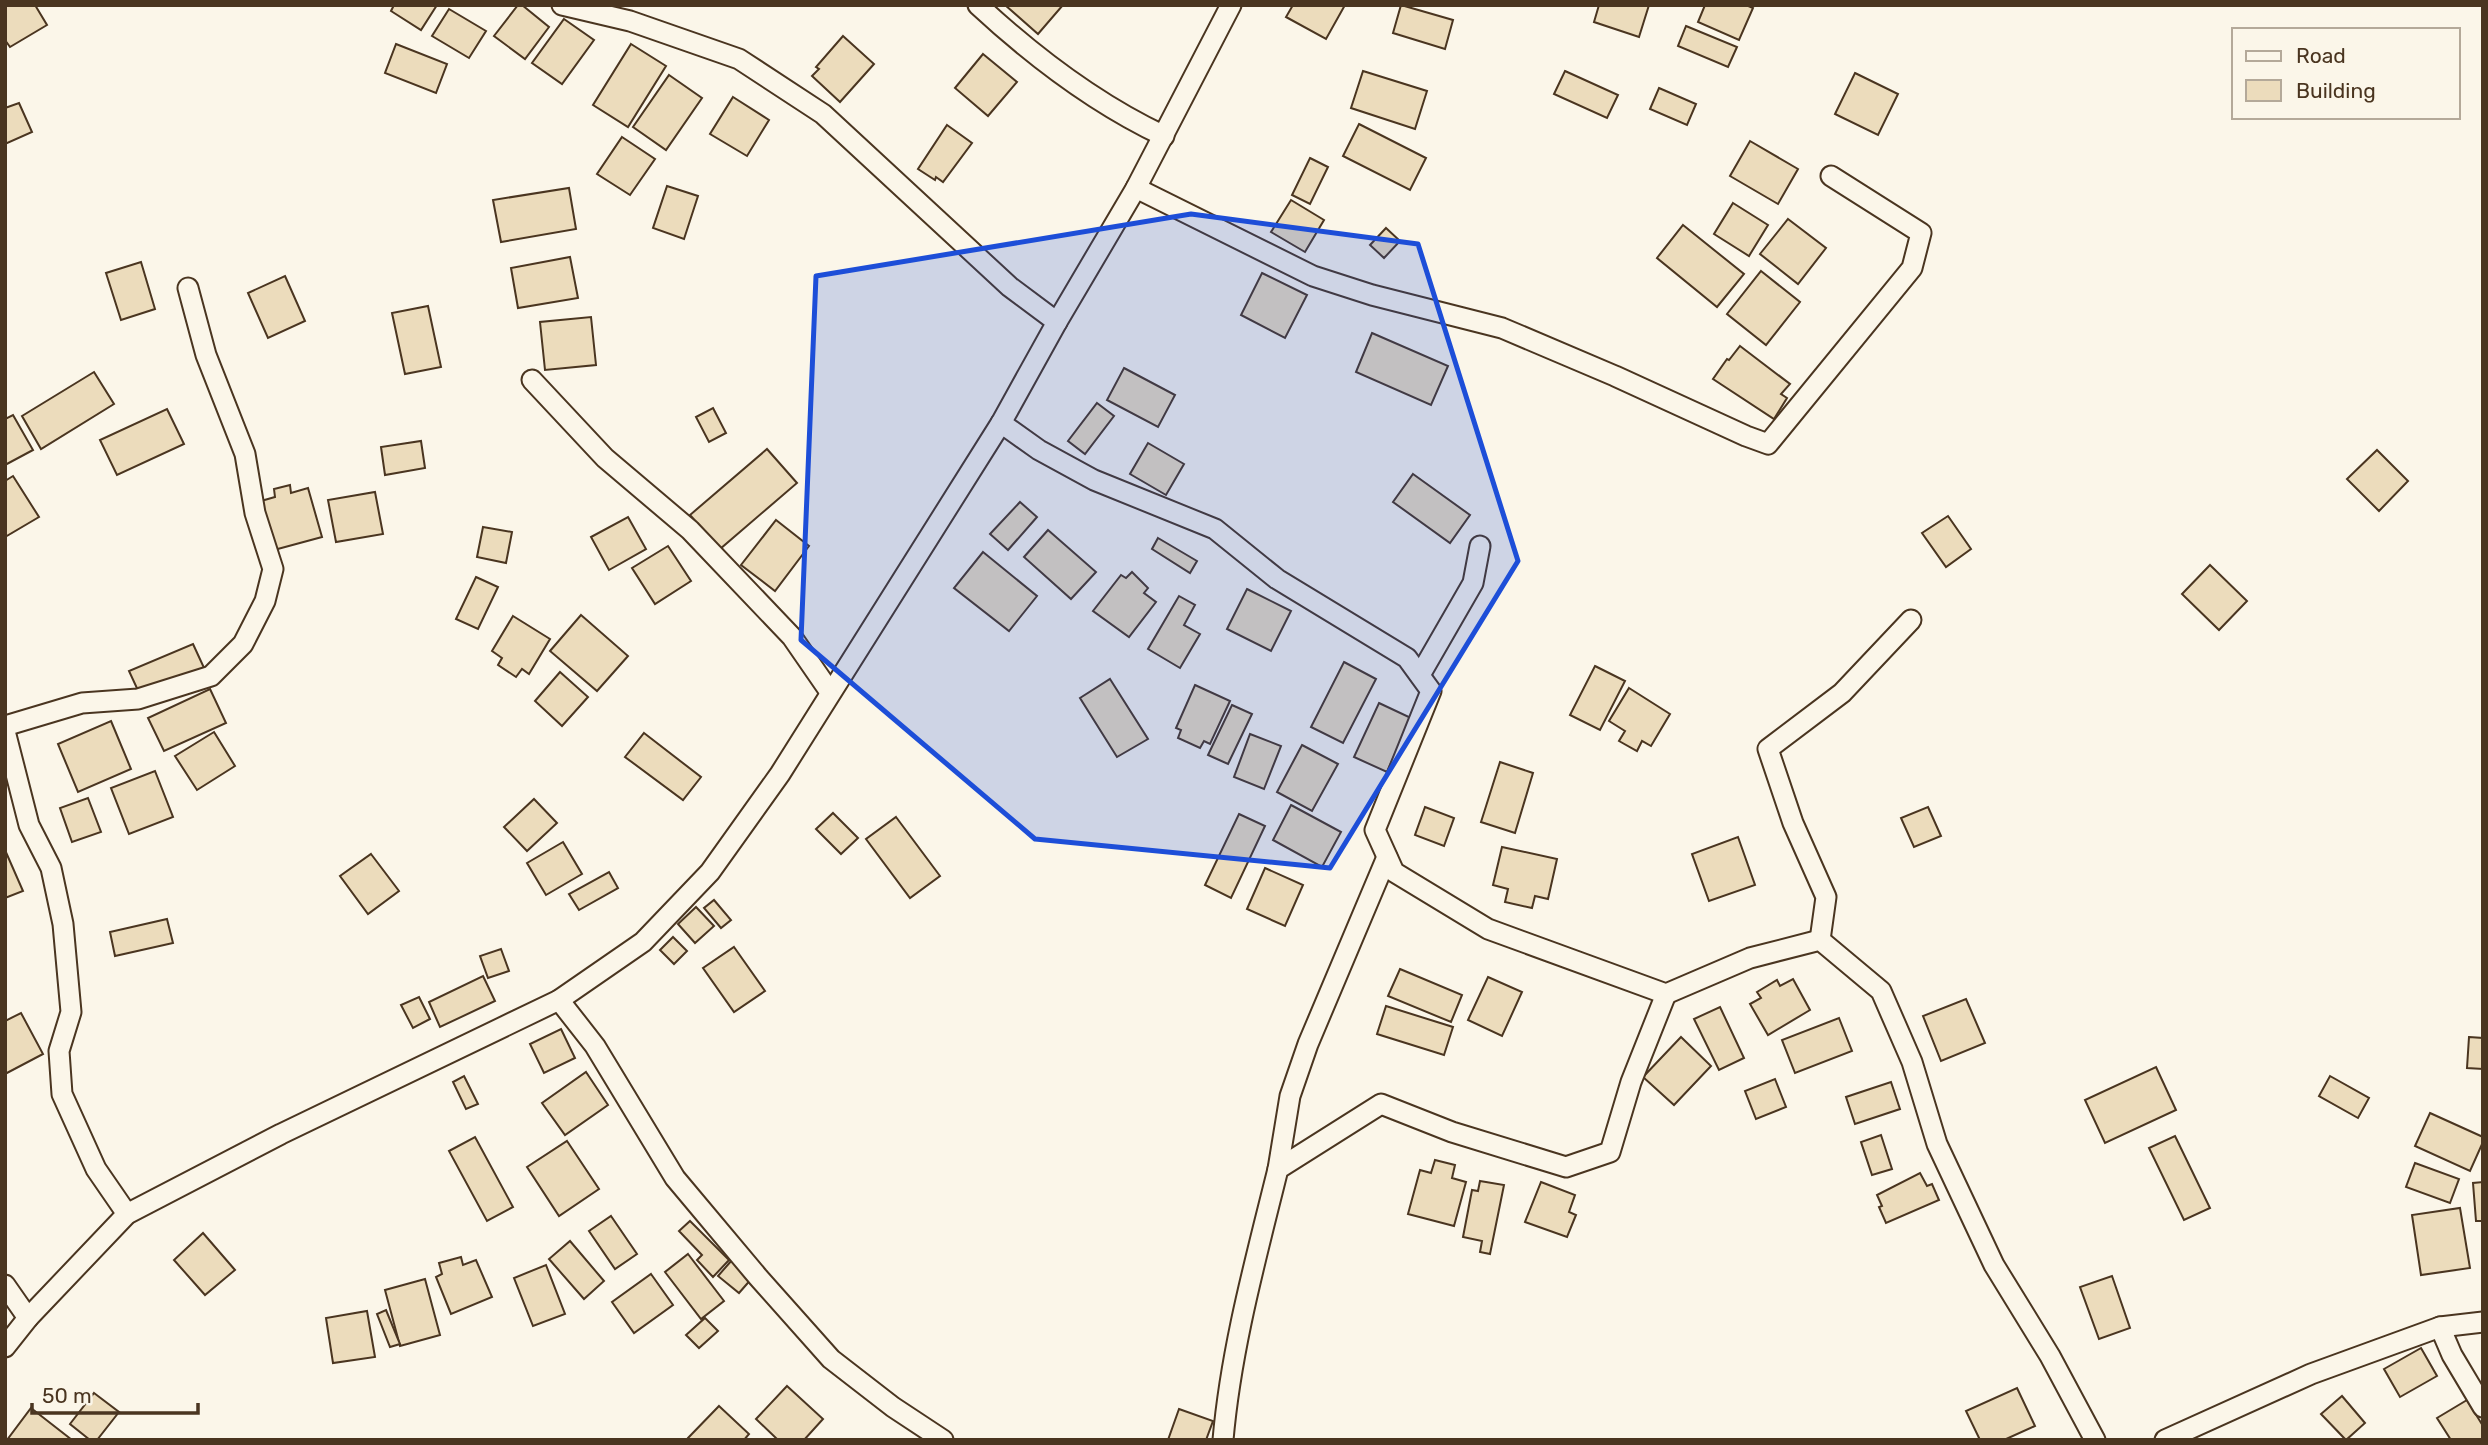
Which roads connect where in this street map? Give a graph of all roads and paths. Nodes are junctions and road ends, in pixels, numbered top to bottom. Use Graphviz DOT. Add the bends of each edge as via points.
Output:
graph roads {
  1 [pos="562,5"];
  2 [pos="978,5"];
  3 [pos="1231,5"];
  4 [pos="1164,136"];
  5 [pos="1831,176"];
  6 [pos="1136,188"];
  7 [pos="188,288"];
  8 [pos="1057,322"];
  9 [pos="532,380"];
  10 [pos="1001,423"];
  11 [pos="1480,546"];
  12 [pos="1911,620"];
  13 [pos="1420,675"];
  14 [pos="831,692"];
  15 [pos="5,728"];
  16 [pos="1387,857"];
  17 [pos="1820,940"];
  18 [pos="1666,994"];
  19 [pos="559,1000"];
  20 [pos="1278,1169"];
  21 [pos="127,1214"];
  22 [pos="5,1285"];
  23 [pos="29,1318"];
  24 [pos="2483,1322"];
  25 [pos="2440,1327"];
  26 [pos="5,1348"];
  27 [pos="2483,1407"];
  28 [pos="943,1440"];
  29 [pos="1223,1440"];
  30 [pos="2095,1440"];
  31 [pos="2165,1440"];
  1 -- 8 [label="street" via="630,21 739,59 822,114 1010,287"];
  2 -- 4 [label="street" via="1013,37 1125,117"];
  3 -- 4 [label="street"];
  4 -- 6 [label="street"];
  5 -- 6 [label="street" via="1920,233 1918,244 1912,268 1769,444 1502,328 1313,276"];
  6 -- 8 [label="street"];
  7 -- 15 [label="street" via="206,355 245,454 255,513 273,569 265,601 243,644 211,677 138,699 82,703"];
  8 -- 10 [label="street"];
  9 -- 14 [label="street" via="606,458 690,530 792,637"];
  10 -- 13 [label="street" via="1094,480 1214,529 1277,579 1407,658"];
  10 -- 14 [label="street"];
  11 -- 13 [label="street" via="1473,583"];
  12 -- 17 [label="street" via="1842,692 1768,749 1793,823 1826,897"];
  13 -- 16 [label="street" via="1431,691 1375,830"];
  14 -- 19 [label="street" via="710,872 643,942"];
  15 -- 21 [label="street" via="29,825 51,868 62,924 71,1012 59,1051 62,1094 96,1168"];
  16 -- 18 [label="street" via="1394,872 1488,929"];
  16 -- 20 [label="street" via="1308,1044 1290,1096"];
  17 -- 18 [label="street" via="1750,958"];
  17 -- 30 [label="street" via="1881,991 1912,1062 1937,1144 1994,1265"];
  18 -- 20 [label="street" via="1631,1082 1610,1152 1566,1167 1452,1132 1381,1104"];
  19 -- 21 [label="street"];
  19 -- 28 [label="street" via="596,1045 675,1178 758,1277 831,1359"];
  20 -- 29 [label="street" via="1227,1388"];
  21 -- 23 [label="street"];
  22 -- 23 [label="street"];
  23 -- 26 [label="street"];
  24 -- 25 [label="street"];
  25 -- 27 [label="street"];
  25 -- 31 [label="street" via="2311,1374"];
}
